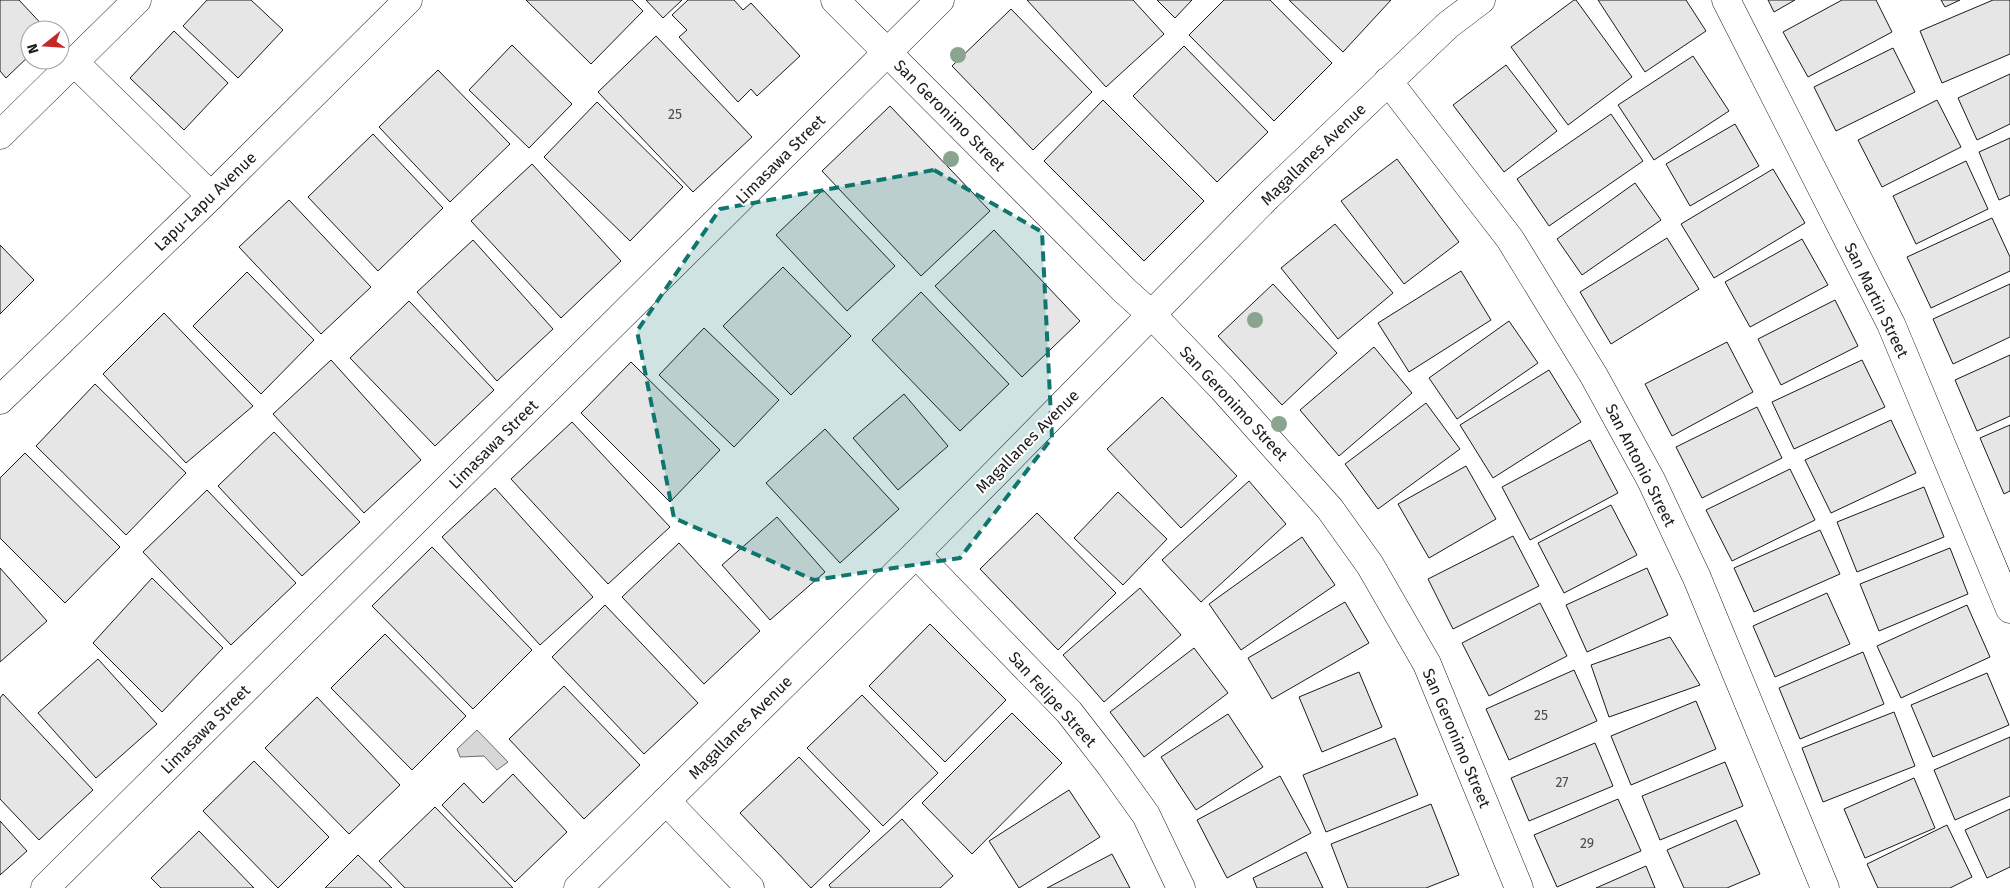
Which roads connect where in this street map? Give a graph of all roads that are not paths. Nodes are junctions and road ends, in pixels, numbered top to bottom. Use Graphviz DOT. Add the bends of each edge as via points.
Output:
graph roads {
  1 [pos="137,0"];
  2 [pos="408,0"];
  3 [pos="835,0"];
  4 [pos="940,0"];
  5 [pos="1481,0"];
  6 [pos="1726,0"];
  7 [pos="888,53"];
  8 [pos="74,62"];
  9 [pos="1388,81"];
  10 [pos="0,135"];
  11 [pos="211,196"];
  12 [pos="1152,315"];
  13 [pos="0,400"];
  14 [pos="916,554"];
  15 [pos="2010,609"];
  16 [pos="666,801"];
  17 [pos="45,888"];
  18 [pos="578,888"];
  19 [pos="750,888"];
  20 [pos="1181,888"];
  21 [pos="1519,888"];
  22 [pos="1825,888"];
  1 -- 8 [label="street"];
  2 -- 11 [label="street, Lapu-Lapu Avenue"];
  3 -- 7 [label="street, San Geronimo Street"];
  4 -- 7 [label="street, Limasawa Street"];
  5 -- 9 [label="street, Magallanes Avenue" via="1448,25"];
  6 -- 15 [label="street, San Martin Street" via="1891,324"];
  7 -- 12 [label="street, San Geronimo Street"];
  7 -- 17 [label="street, Limasawa Street"];
  8 -- 10 [label="street"];
  8 -- 11 [label="street"];
  9 -- 12 [label="street, Magallanes Avenue"];
  9 -- 22 [label="street, San Antonio Street" via="1510,238 1594,376 1651,480 1697,578"];
  11 -- 13 [label="street, Lapu-Lapu Avenue"];
  12 -- 14 [label="street, Magallanes Avenue"];
  12 -- 21 [label="street, San Geronimo Street" via="1223,388 1330,509 1370,565 1426,664"];
  14 -- 16 [label="street, Magallanes Avenue"];
  14 -- 20 [label="street, San Felipe Street" via="1069,712 1146,815"];
  16 -- 18 [label="street, Magallanes Avenue"];
  16 -- 19 [label="street"];
}
